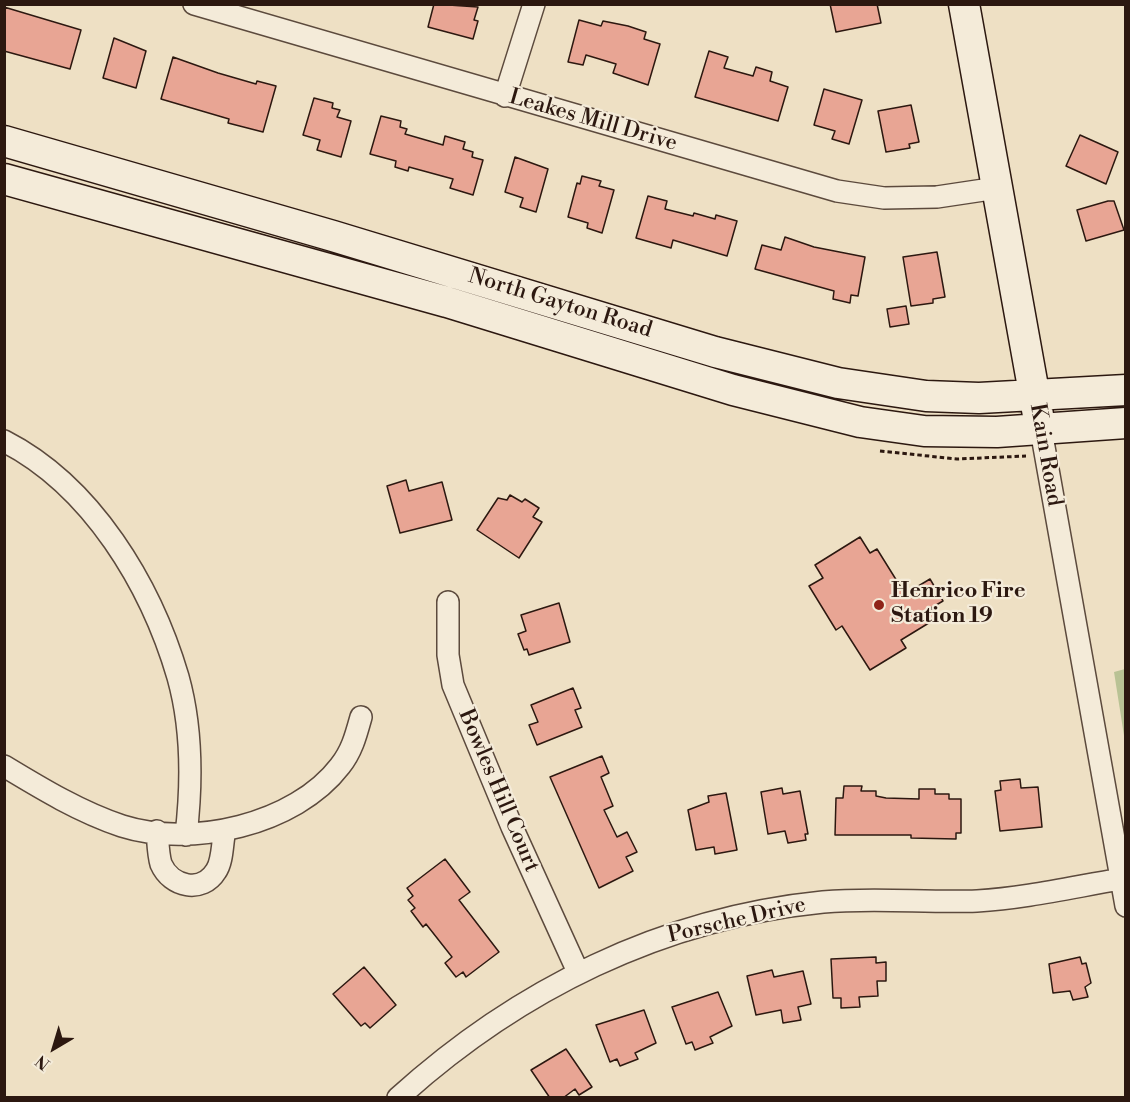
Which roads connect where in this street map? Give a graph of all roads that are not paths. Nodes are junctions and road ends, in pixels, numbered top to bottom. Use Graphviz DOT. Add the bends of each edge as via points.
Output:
graph roads {
  1 [pos="194,4"];
  2 [pos="534,4"];
  3 [pos="964,4"];
  4 [pos="505,96"];
  5 [pos="4,141"];
  6 [pos="4,179"];
  7 [pos="997,188"];
  8 [pos="1125,390"];
  9 [pos="1035,397"];
  10 [pos="1125,423"];
  11 [pos="1041,430"];
  12 [pos="4,441"];
  13 [pos="448,602"];
  14 [pos="361,717"];
  15 [pos="4,766"];
  16 [pos="225,830"];
  17 [pos="157,831"];
  18 [pos="186,835"];
  19 [pos="1121,879"];
  20 [pos="1125,906"];
  21 [pos="578,972"];
  22 [pos="398,1098"];
  1 -- 4 [label="street, Leakes Mill Drive"];
  2 -- 4 [label="street"];
  3 -- 7 [label="main road, Kain Road"];
  4 -- 7 [label="street, Leakes Mill Drive" via="837,191 884,198 937,197"];
  5 -- 9 [label="main road, North Gayton Road" via="775,368 905,394"];
  6 -- 11 [label="main road, North Gayton Road" via="860,422 924,431"];
  7 -- 9 [label="main road, Kain Road"];
  8 -- 9 [label="main road, North Gayton Road"];
  9 -- 11 [label="main road, Kain Road"];
  10 -- 11 [label="main road, North Gayton Road"];
  11 -- 19 [label="street, Kain Road"];
  12 -- 18 [label="street" via="68,486 108,533 153,606 178,678 189,746"];
  13 -- 21 [label="street, Bowles Hill Court" via="448,656 453,685"];
  14 -- 16 [label="street" via="353,746 340,767 320,787 279,812"];
  15 -- 17 [label="street" via="63,802 124,826"];
  16 -- 17 [label="street" via="218,869 209,881 198,886 180,884 168,876 160,862"];
  16 -- 18 [label="street"];
  17 -- 18 [label="street"];
  19 -- 20 [label="street, Kain Road"];
  19 -- 21 [label="street, Porsche Drive" via="979,901 874,900 768,909 647,942"];
  21 -- 22 [label="street, Porsche Drive" via="533,995 474,1034"];
}
